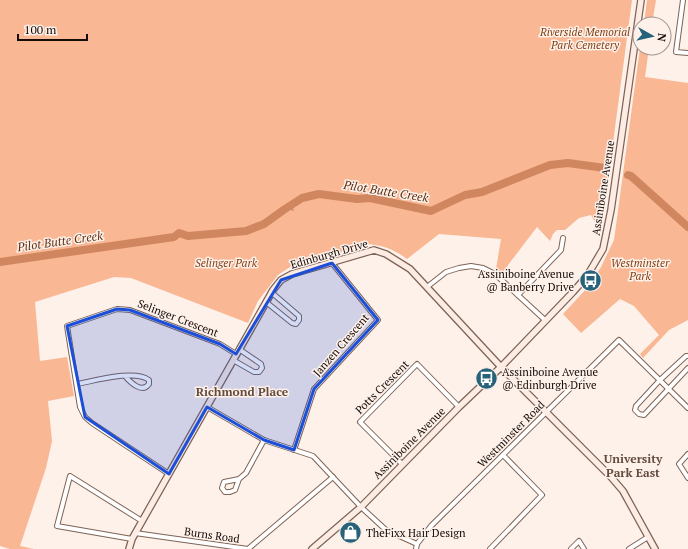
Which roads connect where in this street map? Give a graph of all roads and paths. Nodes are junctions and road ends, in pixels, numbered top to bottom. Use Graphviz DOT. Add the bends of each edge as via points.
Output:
graph roads {
  1 [pos="641,0"];
  2 [pos="683,0"];
  3 [pos="688,53"];
  4 [pos="563,238"];
  5 [pos="332,263"];
  6 [pos="427,287"];
  7 [pos="271,292"];
  8 [pos="518,295"];
  9 [pos="266,302"];
  10 [pos="546,321"];
  11 [pos="236,355"];
  12 [pos="688,356"];
  13 [pos="501,367"];
  14 [pos="688,368"];
  15 [pos="125,376"];
  16 [pos="660,380"];
  17 [pos="76,384"];
  18 [pos="668,388"];
  19 [pos="207,407"];
  20 [pos="459,407"];
  21 [pos="688,408"];
  22 [pos="546,411"];
  23 [pos="264,440"];
  24 [pos="294,450"];
  25 [pos="688,454"];
  26 [pos="503,455"];
  27 [pos="402,464"];
  28 [pos="169,474"];
  29 [pos="333,477"];
  30 [pos="688,478"];
  31 [pos="239,479"];
  32 [pos="361,507"];
  33 [pos="142,521"];
  34 [pos="135,533"];
  35 [pos="648,537"];
  36 [pos="132,539"];
  37 [pos="417,544"];
  38 [pos="129,549"];
  39 [pos="312,549"];
  40 [pos="416,549"];
  41 [pos="490,549"];
  42 [pos="571,549"];
  43 [pos="584,549"];
  44 [pos="629,549"];
  45 [pos="656,549"];
  1 -- 10 [label="street, Assiniboine Avenue" via="607,236 603,249 587,276"];
  2 -- 3 [label="street" via="676,52"];
  4 -- 8 [label="street" via="561,250"];
  5 -- 6 [label="street, Edinburgh Drive" via="374,250 405,265"];
  5 -- 7 [label="street, Edinburgh Drive" via="292,274 281,280"];
  5 -- 24 [label="street, Janzen Crescent" via="378,320 314,389"];
  6 -- 8 [label="street" via="446,272 471,266 495,274"];
  6 -- 13 [label="street, Edinburgh Drive"];
  7 -- 9 [label="street, Edinburgh Drive"];
  7 -- 9 [label="street" via="299,316 300,320 296,324 292,323"];
  8 -- 10 [label="street"];
  9 -- 11 [label="street, Edinburgh Drive"];
  10 -- 13 [label="street, Assiniboine Avenue"];
  11 -- 11 [label="street" via="254,372 259,372 262,368 261,364"];
  11 -- 17 [label="street, Selinger Crescent" via="220,344 143,314 117,309 67,326"];
  11 -- 19 [label="street, Edinburgh Drive"];
  12 -- 16 [label="street"];
  13 -- 20 [label="street, Assiniboine Avenue"];
  13 -- 22 [label="street, Edinburgh Drive"];
  14 -- 18 [label="street"];
  15 -- 15 [label="street" via="143,388 149,384 145,377"];
  15 -- 17 [label="street"];
  16 -- 18 [label="street, Westminster Road"];
  16 -- 18 [label="street" via="635,410 644,415"];
  16 -- 22 [label="street, Westminster Road" via="619,340"];
  17 -- 28 [label="street, Selinger Crescent" via="80,407 85,417"];
  18 -- 21 [label="street, Westminster Road"];
  19 -- 23 [label="street"];
  19 -- 28 [label="street, Edinburgh Drive"];
  20 -- 27 [label="street, Assiniboine Avenue"];
  20 -- 27 [label="street, Potts Crescent" via="417,364 360,422"];
  22 -- 26 [label="street, Westminster Road"];
  22 -- 35 [label="street, Edinburgh Drive" via="612,477 623,491"];
  23 -- 24 [label="street"];
  23 -- 31 [label="street" via="246,473"];
  24 -- 29 [label="street" via="313,456"];
  25 -- 30 [label="street" via="679,464"];
  26 -- 37 [label="street, Westminster Road" via="431,526"];
  26 -- 41 [label="street" via="542,495"];
  27 -- 32 [label="street, Assiniboine Avenue"];
  28 -- 33 [label="street, Edinburgh Drive"];
  29 -- 32 [label="street"];
  29 -- 34 [label="street, Burns Road" via="248,549"];
  32 -- 37 [label="street" via="386,530"];
  32 -- 39 [label="street, Assiniboine Avenue"];
  33 -- 34 [label="street, Edinburgh Drive"];
  33 -- 36 [label="street" via="70,476 57,526"];
  34 -- 36 [label="street, Edinburgh Drive"];
  35 -- 44 [label="street"];
  35 -- 45 [label="street, Edinburgh Drive"];
  36 -- 38 [label="street, Edinburgh Drive"];
  37 -- 40 [label="street"];
  42 -- 43 [label="street" via="579,541"];
}
